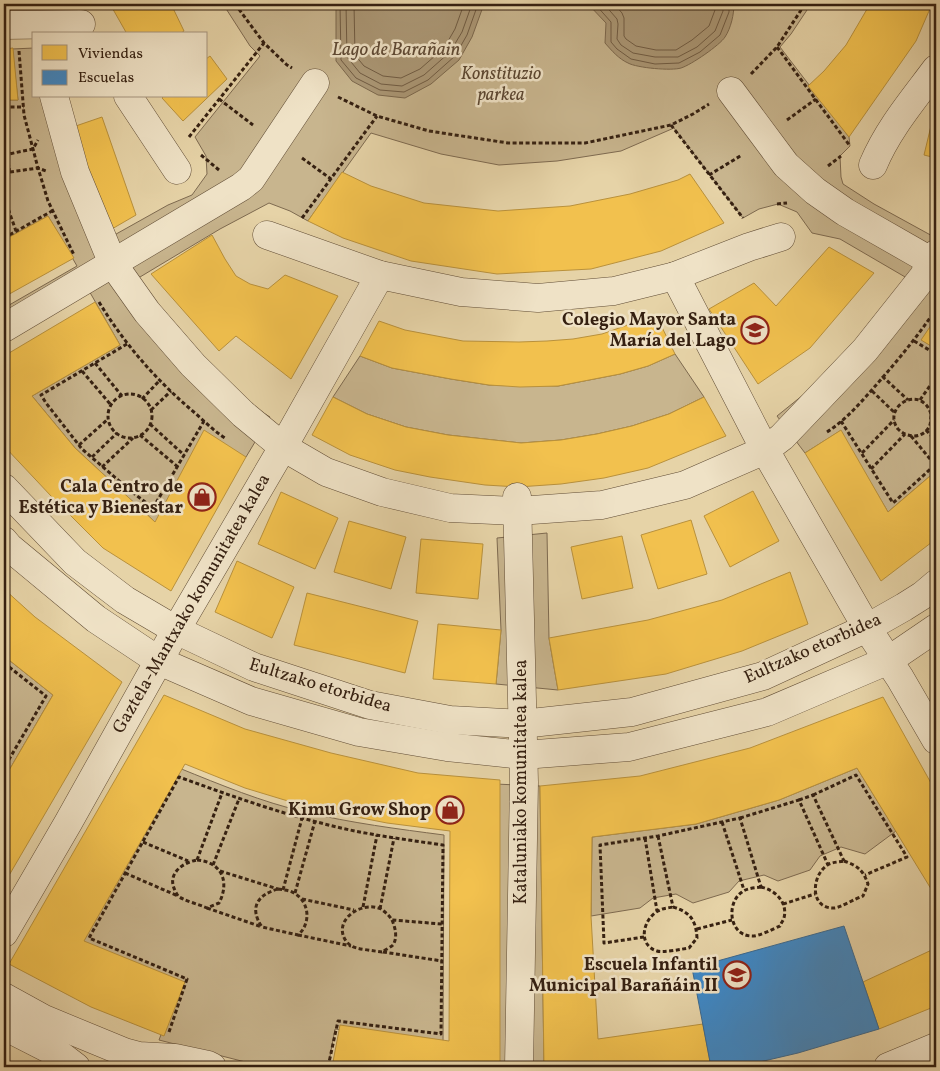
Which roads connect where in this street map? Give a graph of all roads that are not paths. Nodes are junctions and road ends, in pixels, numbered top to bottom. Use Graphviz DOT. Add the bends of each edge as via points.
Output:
graph roads {
  1 [pos="81,20"];
  2 [pos="4,25"];
  3 [pos="47,29"];
  4 [pos="936,69"];
  5 [pos="315,83"];
  6 [pos="731,91"];
  7 [pos="55,98"];
  8 [pos="129,98"];
  9 [pos="873,165"];
  10 [pos="177,170"];
  11 [pos="267,235"];
  12 [pos="781,237"];
  13 [pos="935,260"];
  14 [pos="113,264"];
  15 [pos="380,276"];
  16 [pos="675,276"];
  17 [pos="4,328"];
  18 [pos="283,447"];
  19 [pos="765,450"];
  20 [pos="4,488"];
  21 [pos="518,504"];
  22 [pos="4,541"];
  23 [pos="936,584"];
  24 [pos="867,628"];
  25 [pos="936,628"];
  26 [pos="176,630"];
  27 [pos="889,660"];
  28 [pos="159,661"];
  29 [pos="522,724"];
  30 [pos="936,740"];
  31 [pos="523,755"];
  32 [pos="4,933"];
  33 [pos="4,997"];
  34 [pos="4,1026"];
  35 [pos="936,1046"];
  36 [pos="166,1053"];
  37 [pos="76,1067"];
  38 [pos="212,1067"];
  39 [pos="519,1067"];
  40 [pos="888,1067"];
  1 -- 3 [label="street"];
  2 -- 3 [label="street"];
  4 -- 9 [label="street" via="889,132"];
  5 -- 14 [label="street" via="251,179"];
  6 -- 13 [label="street" via="786,165 815,191 845,212"];
  7 -- 14 [label="street" via="75,172"];
  8 -- 10 [label="street"];
  11 -- 15 [label="street"];
  12 -- 16 [label="street"];
  13 -- 19 [label="street" via="865,350 782,437"];
  14 -- 17 [label="street"];
  14 -- 18 [label="street" via="193,365 243,414"];
  15 -- 16 [label="street" via="461,292 538,298 614,291"];
  15 -- 18 [label="street, Gaztela-Mantxako komunitatea kalea"];
  16 -- 19 [label="street"];
  18 -- 21 [label="street" via="326,472 382,492 450,508"];
  18 -- 26 [label="street, Gaztela-Mantxako komunitatea kalea"];
  19 -- 21 [label="street" via="685,485 602,505"];
  19 -- 24 [label="street"];
  20 -- 26 [label="street, Eultzako etorbidea" via="75,562 125,600"];
  21 -- 29 [label="street, Kataluniako komunitatea kalea"];
  22 -- 28 [label="street, Eultzako etorbidea" via="96,619"];
  23 -- 24 [label="street, Eultzako etorbidea"];
  24 -- 27 [label="street"];
  24 -- 29 [label="street, Eultzako etorbidea" via="763,676 632,712"];
  25 -- 27 [label="street, Eultzako etorbidea"];
  26 -- 28 [label="street, Gaztela-Mantxako komunitatea kalea"];
  26 -- 29 [label="street, Eultzako etorbidea" via="254,667 370,705 450,720"];
  27 -- 30 [label="street"];
  27 -- 31 [label="street, Eultzako etorbidea" via="767,712 629,746"];
  28 -- 31 [label="street, Eultzako etorbidea" via="251,702 359,732 447,747"];
  28 -- 32 [label="street, Gaztela-Mantxako komunitatea kalea"];
  29 -- 31 [label="street, Kataluniako komunitatea kalea"];
  31 -- 39 [label="street, Kataluniako komunitatea kalea"];
  33 -- 36 [label="street" via="44,1019 124,1052 139,1056"];
  34 -- 37 [label="street" via="59,1054"];
  35 -- 40 [label="street"];
  36 -- 38 [label="street"];
}
